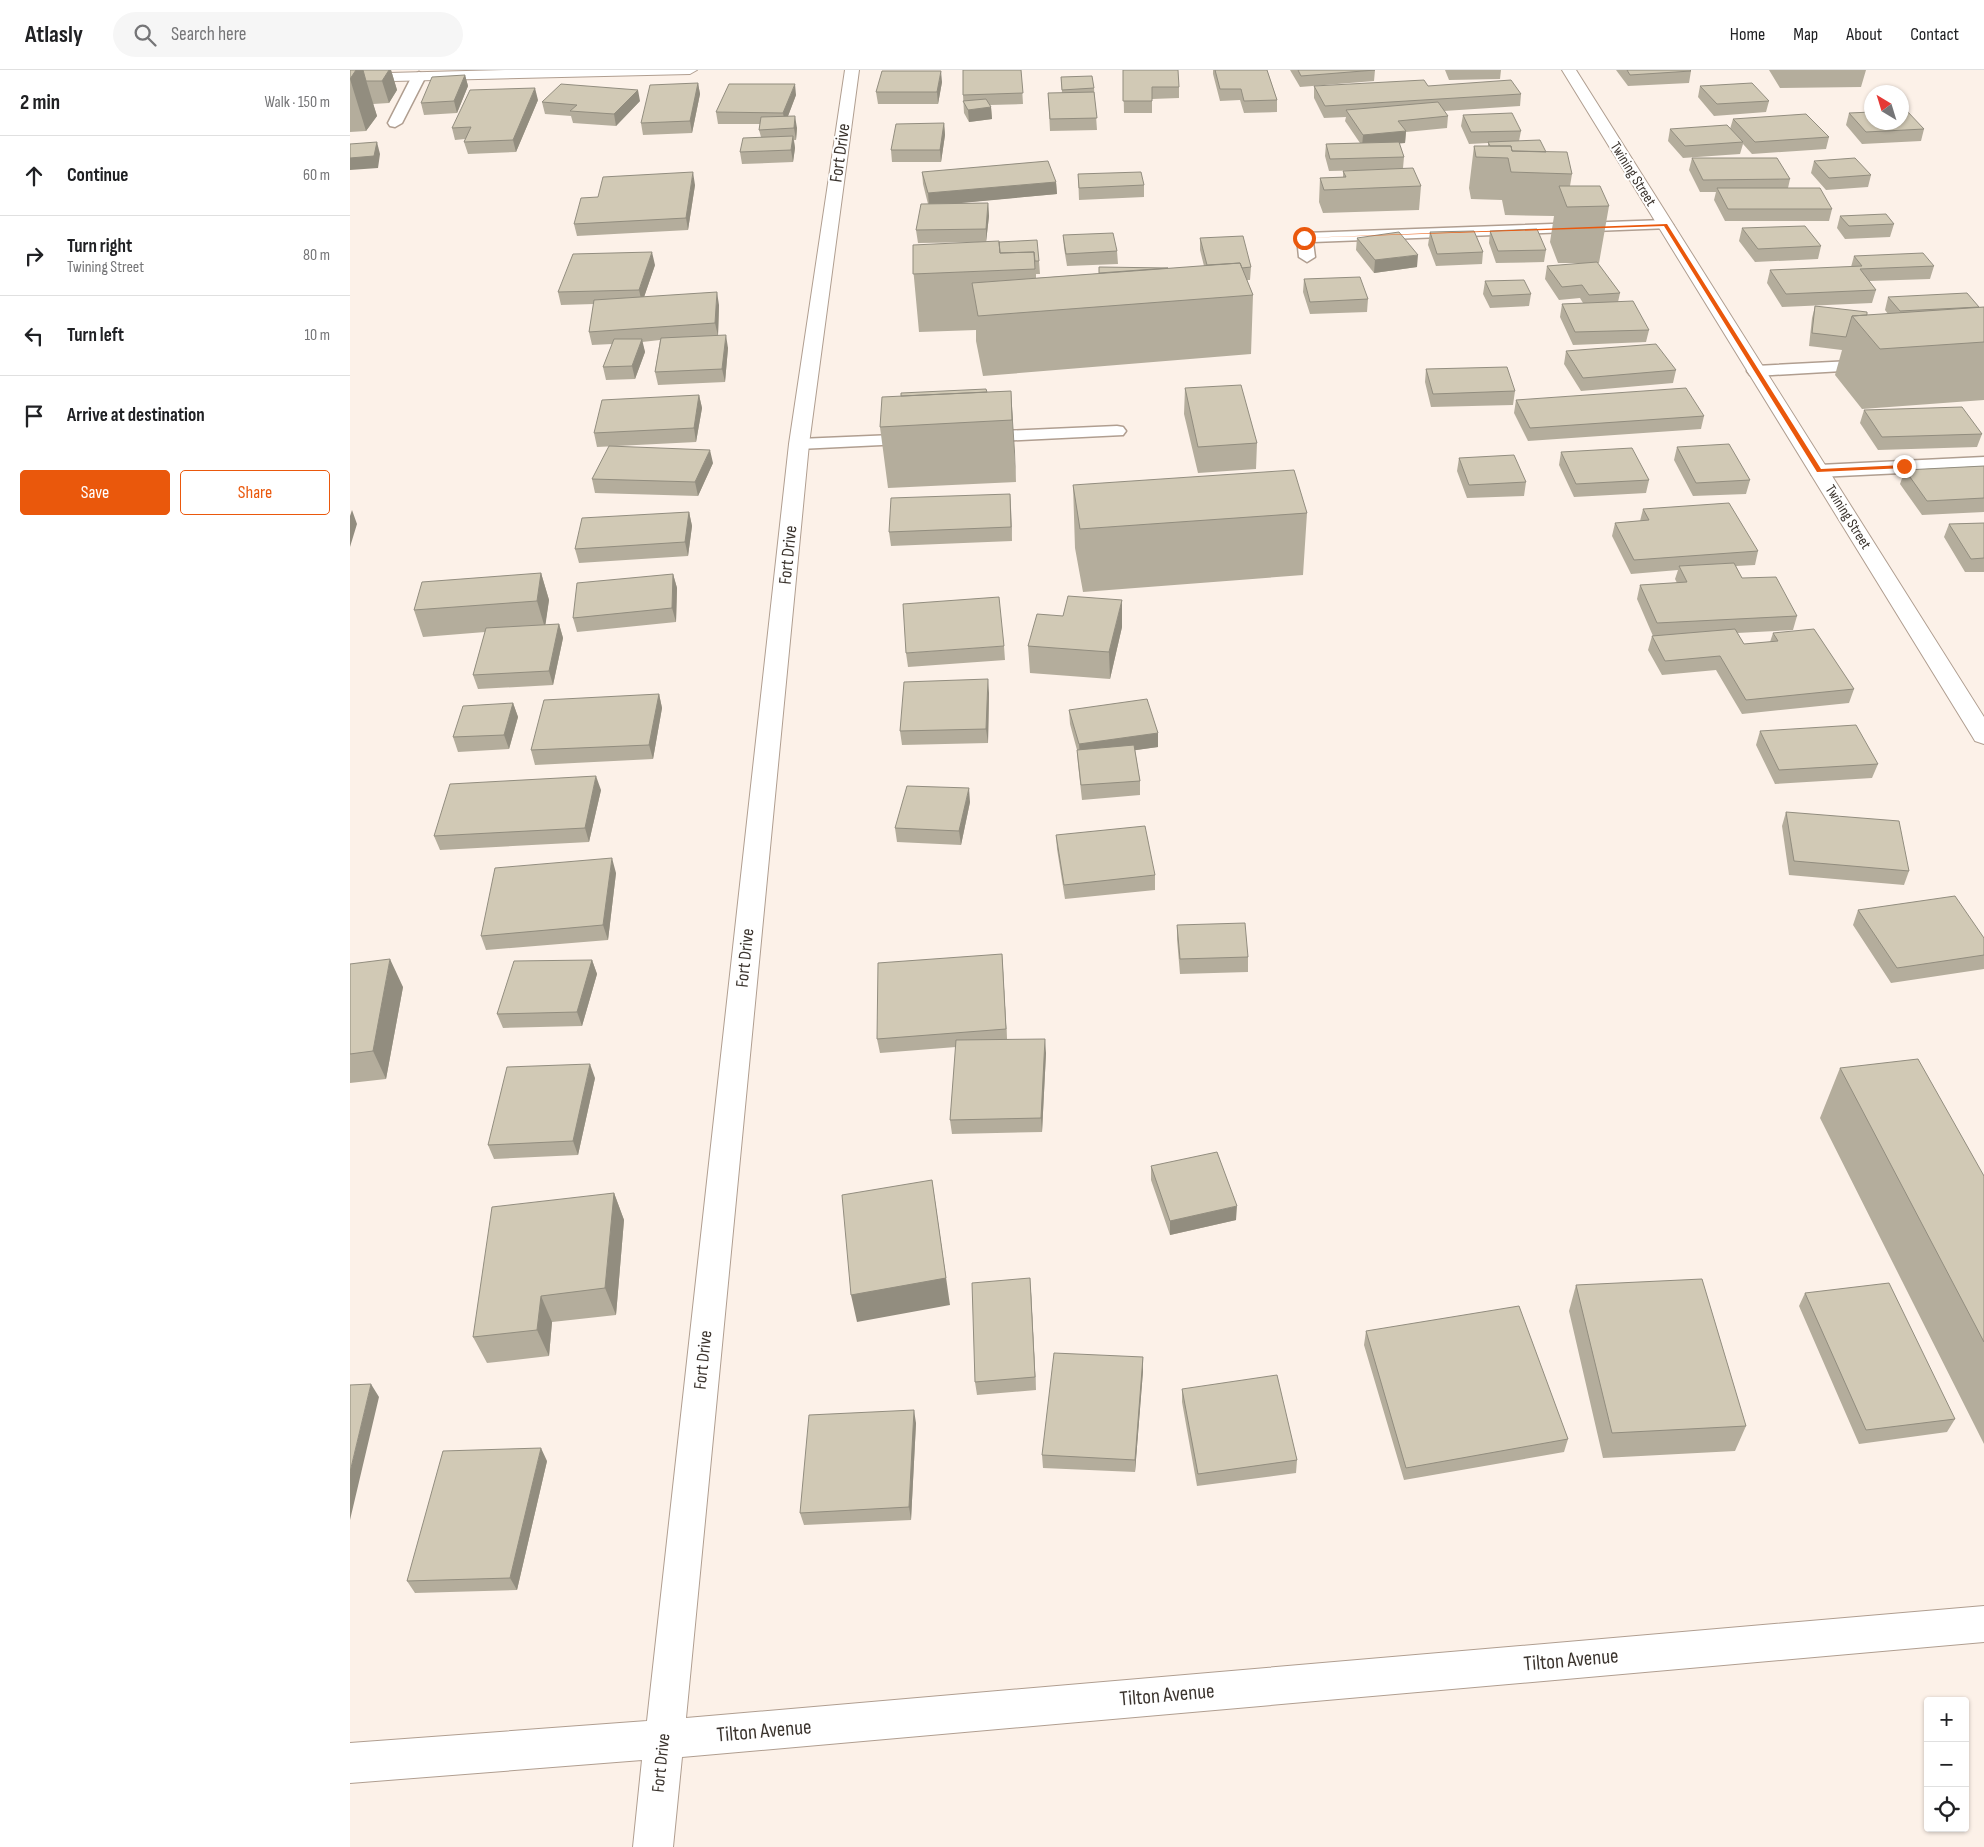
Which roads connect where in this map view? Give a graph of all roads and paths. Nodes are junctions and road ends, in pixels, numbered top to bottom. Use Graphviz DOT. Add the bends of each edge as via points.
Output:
graph roads {
  1 [pos="690,70"];
  2 [pos="852,70"];
  3 [pos="1569,70"];
  4 [pos="560,71"];
  5 [pos="419,76"];
  6 [pos="350,78"];
  7 [pos="395,124"];
  8 [pos="1665,225"];
  9 [pos="1307,256"];
  10 [pos="1884,364"];
  11 [pos="1756,371"];
  12 [pos="1117,432"];
  13 [pos="960,438"];
  14 [pos="930,439"];
  15 [pos="799,444"];
  16 [pos="1984,463"];
  17 [pos="1819,471"];
  18 [pos="1984,736"];
  19 [pos="1984,1624"];
  20 [pos="664,1739"];
  21 [pos="350,1763"];
  22 [pos="653,1847"];
  1 -- 4 [label="street"];
  2 -- 15 [label="street, Fort Drive"];
  3 -- 8 [label="street, Twining Street"];
  4 -- 5 [label="street"];
  5 -- 6 [label="street"];
  5 -- 7 [label="lane"];
  8 -- 9 [label="lane" via="1304,238"];
  8 -- 11 [label="street, Twining Street"];
  10 -- 11 [label="lane"];
  11 -- 17 [label="street, Twining Street"];
  12 -- 13 [label="lane"];
  14 -- 15 [label="lane"];
  15 -- 20 [label="street, Fort Drive"];
  16 -- 17 [label="lane"];
  17 -- 18 [label="street, Twining Street"];
  19 -- 20 [label="street, Tilton Avenue"];
  20 -- 21 [label="street, Tilton Avenue"];
  20 -- 22 [label="street, Fort Drive"];
}
